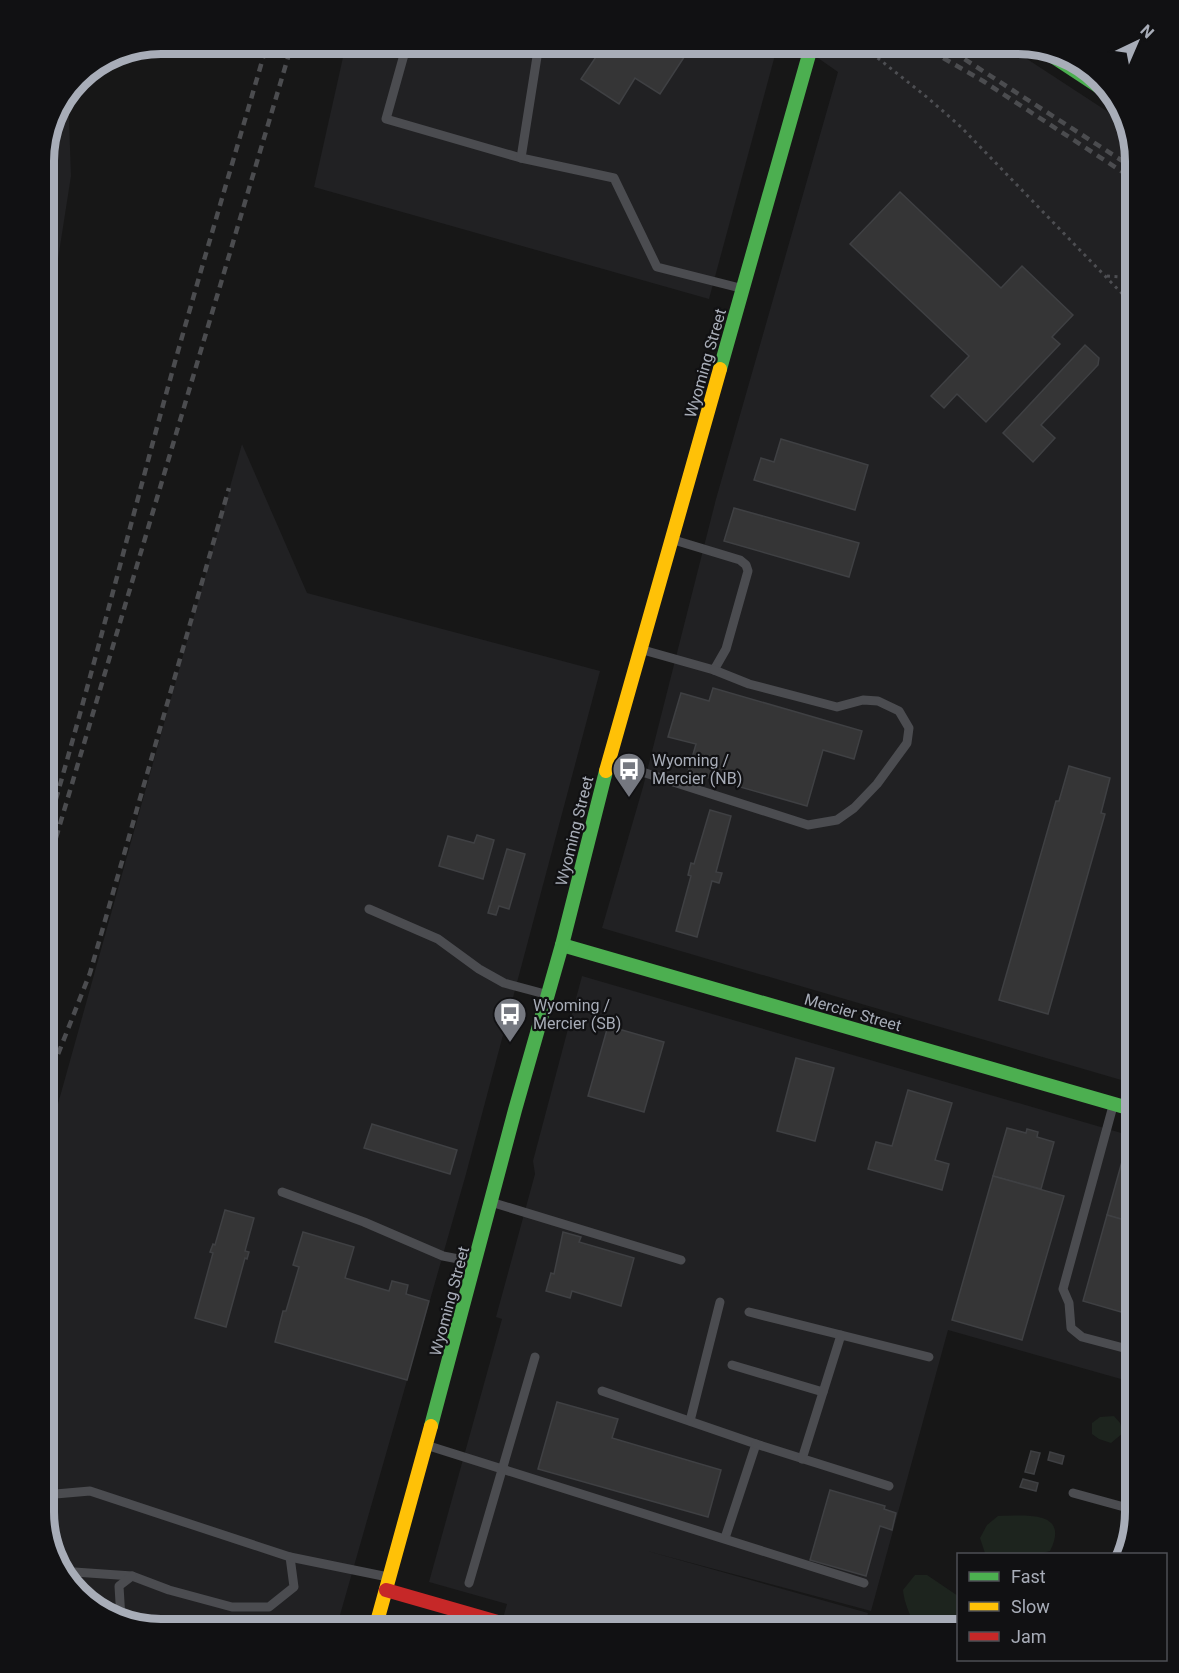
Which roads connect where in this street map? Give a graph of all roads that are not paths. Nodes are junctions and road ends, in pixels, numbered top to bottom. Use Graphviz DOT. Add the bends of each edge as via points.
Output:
graph roads {
  1 [pos="404,54"];
  2 [pos="537,54"];
  3 [pos="809,54"];
  4 [pos="1069,67"];
  5 [pos="1085,77"];
  6 [pos="521,158"];
  7 [pos="743,289"];
  8 [pos="672,540"];
  9 [pos="640,650"];
  10 [pos="714,670"];
  11 [pos="609,761"];
  12 [pos="369,909"];
  13 [pos="562,945"];
  14 [pos="548,995"];
  15 [pos="1114,1104"];
  16 [pos="1125,1107"];
  17 [pos="282,1192"];
  18 [pos="492,1203"];
  19 [pos="681,1260"];
  20 [pos="476,1262"];
  21 [pos="720,1302"];
  22 [pos="749,1312"];
  23 [pos="841,1335"];
  24 [pos="1125,1348"];
  25 [pos="535,1357"];
  26 [pos="930,1357"];
  27 [pos="732,1365"];
  28 [pos="602,1391"];
  29 [pos="823,1392"];
  30 [pos="690,1421"];
  31 [pos="756,1444"];
  32 [pos="427,1446"];
  33 [pos="802,1459"];
  34 [pos="501,1469"];
  35 [pos="889,1486"];
  36 [pos="1073,1493"];
  37 [pos="54,1494"];
  38 [pos="1125,1507"];
  39 [pos="725,1538"];
  40 [pos="290,1557"];
  41 [pos="73,1572"];
  42 [pos="132,1576"];
  43 [pos="469,1583"];
  44 [pos="864,1583"];
  45 [pos="388,1584"];
  46 [pos="120,1610"];
  47 [pos="378,1619"];
  48 [pos="480,1619"];
  1 -- 6 [label="lane" via="386,119"];
  2 -- 6 [label="lane"];
  3 -- 7 [label="main road, Wyoming Street"];
  4 -- 5 [label="main road"];
  6 -- 7 [label="lane" via="614,178 657,267"];
  7 -- 8 [label="main road, Wyoming Street"];
  8 -- 9 [label="main road, Wyoming Street"];
  8 -- 10 [label="lane" via="746,565 748,572 726,649"];
  9 -- 10 [label="lane"];
  9 -- 11 [label="main road, Wyoming Street"];
  10 -- 11 [label="lane" via="749,684 837,708 863,700 878,701 899,711 909,728 907,743 854,808 837,820 808,825"];
  11 -- 13 [label="main road, Wyoming Street"];
  12 -- 14 [label="lane" via="438,939 504,983"];
  13 -- 14 [label="main road, Wyoming Street"];
  13 -- 15 [label="main road, Mercier Street"];
  14 -- 18 [label="main road, Wyoming Street"];
  15 -- 16 [label="main road, Mercier Street"];
  15 -- 24 [label="lane" via="1063,1289 1070,1303 1071,1328 1082,1337"];
  17 -- 20 [label="lane" via="443,1256"];
  18 -- 19 [label="lane"];
  18 -- 20 [label="main road, Wyoming Street"];
  20 -- 32 [label="main road, Wyoming Street"];
  21 -- 30 [label="lane"];
  22 -- 23 [label="lane"];
  23 -- 26 [label="lane"];
  23 -- 29 [label="lane"];
  25 -- 34 [label="lane"];
  27 -- 29 [label="lane"];
  28 -- 30 [label="lane"];
  29 -- 33 [label="lane"];
  30 -- 31 [label="lane"];
  31 -- 33 [label="lane"];
  31 -- 39 [label="lane"];
  32 -- 34 [label="lane"];
  32 -- 45 [label="main road, Wyoming Street"];
  33 -- 35 [label="lane"];
  34 -- 39 [label="lane"];
  34 -- 43 [label="lane"];
  36 -- 38 [label="lane"];
  37 -- 40 [label="lane" via="90,1491"];
  39 -- 44 [label="lane"];
  40 -- 42 [label="lane" via="294,1587 269,1607 232,1606"];
  40 -- 45 [label="lane"];
  41 -- 42 [label="lane"];
  42 -- 46 [label="lane" via="119,1586"];
  45 -- 47 [label="main road, Wyoming Street"];
  45 -- 48 [label="main road"];
}
